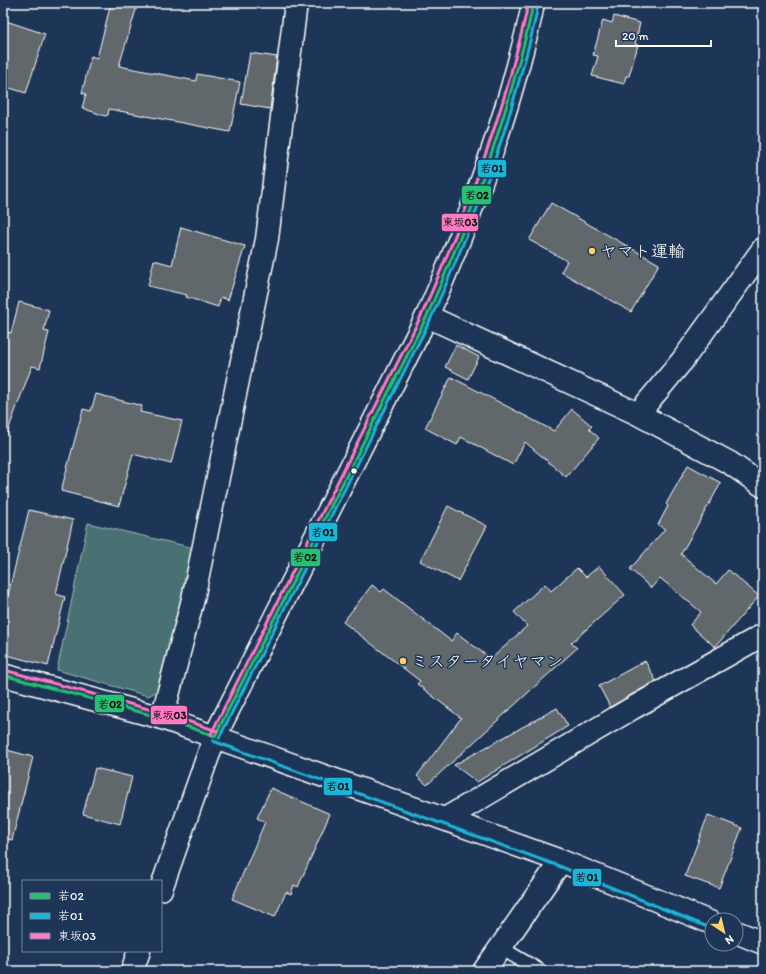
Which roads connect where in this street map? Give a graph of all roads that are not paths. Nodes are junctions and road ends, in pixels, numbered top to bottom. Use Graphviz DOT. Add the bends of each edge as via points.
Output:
graph roads {
  1 [pos="296,3"];
  2 [pos="533,3"];
  3 [pos="763,249"];
  4 [pos="426,316"];
  5 [pos="638,414"];
  6 [pos="763,486"];
  7 [pos="763,635"];
  8 [pos="3,675"];
  9 [pos="162,718"];
  10 [pos="215,736"];
  11 [pos="445,819"];
  12 [pos="561,861"];
  13 [pos="162,886"];
  14 [pos="704,919"];
  15 [pos="744,936"];
  16 [pos="763,944"];
  17 [pos="501,948"];
  18 [pos="139,952"];
  19 [pos="132,971"];
  20 [pos="484,971"];
  21 [pos="540,971"];
  1 -- 9 [label="street" via="267,239 192,599"];
  2 -- 4 [label="street" via="508,101 485,176 458,246"];
  3 -- 5 [label="street" via="682,362"];
  4 -- 5 [label="street"];
  4 -- 10 [label="street"];
  5 -- 6 [label="street" via="730,463"];
  7 -- 11 [label="street" via="631,709"];
  8 -- 9 [label="street"];
  9 -- 10 [label="street"];
  10 -- 11 [label="street"];
  10 -- 13 [label="street"];
  11 -- 12 [label="street"];
  12 -- 14 [label="street"];
  12 -- 17 [label="street"];
  15 -- 16 [label="street"];
  17 -- 20 [label="street"];
  17 -- 21 [label="lane"];
  18 -- 19 [label="street"];
}
